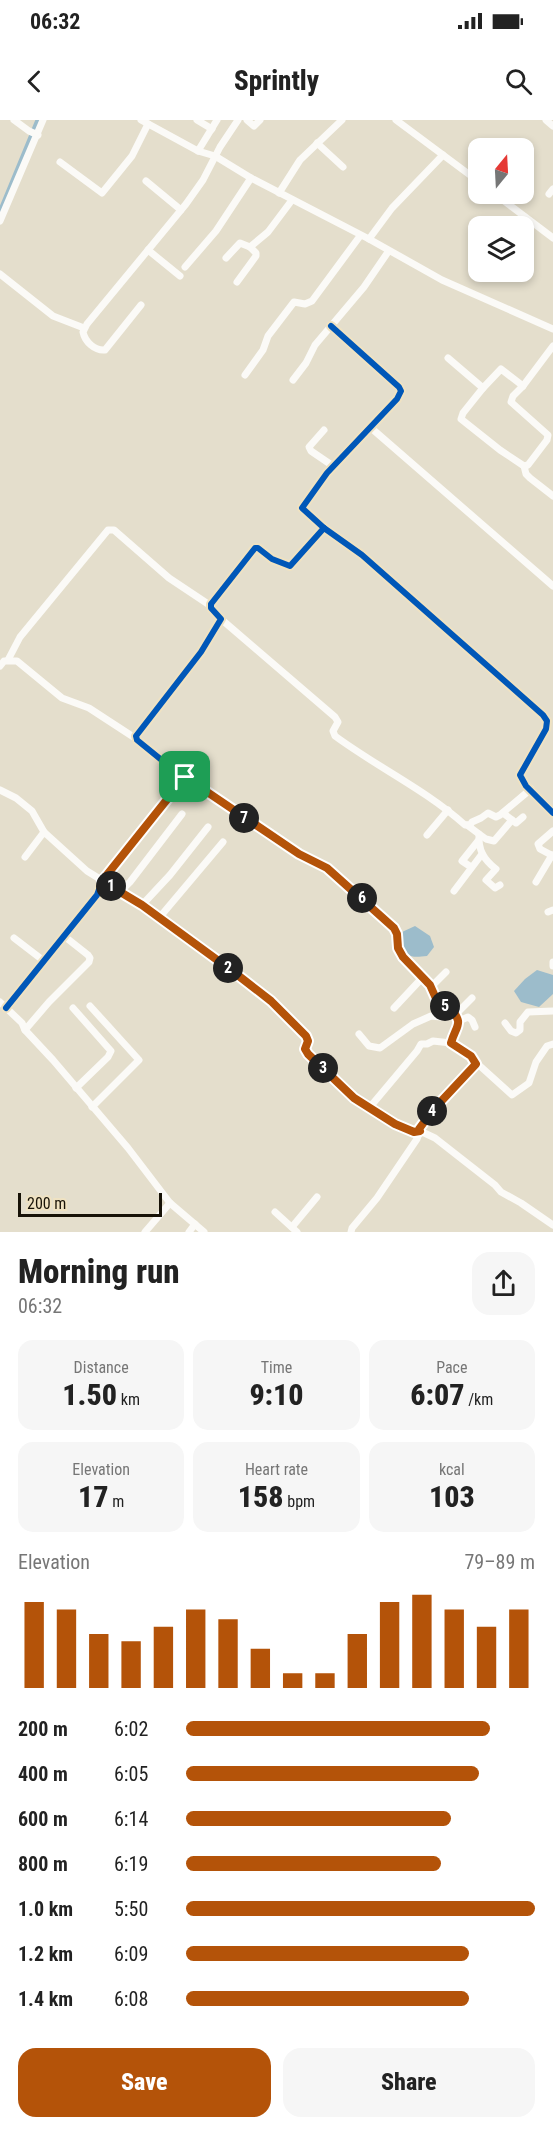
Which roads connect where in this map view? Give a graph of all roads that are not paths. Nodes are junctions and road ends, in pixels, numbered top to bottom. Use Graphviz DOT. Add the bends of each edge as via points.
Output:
graph roads {
  1 [pos="14,120"];
  2 [pos="43,120"];
  3 [pos="141,120"];
  4 [pos="197,120"];
  5 [pos="218,120"];
  6 [pos="238,120"];
  7 [pos="247,120"];
  8 [pos="260,120"];
  9 [pos="342,120"];
  10 [pos="396,120"];
  11 [pos="546,120"];
  12 [pos="148,124"];
  13 [pos="553,126"];
  14 [pos="212,129"];
  15 [pos="36,134"];
  16 [pos="317,143"];
  17 [pos="198,151"];
  18 [pos="443,155"];
  19 [pos="215,156"];
  20 [pos="60,162"];
  21 [pos="343,167"];
  22 [pos="468,174"];
  23 [pos="251,178"];
  24 [pos="146,181"];
  25 [pos="279,193"];
  26 [pos="292,200"];
  27 [pos="508,204"];
  28 [pos="181,210"];
  29 [pos="0,221"];
  30 [pos="360,236"];
  31 [pos="553,238"];
  32 [pos="369,239"];
  33 [pos="250,247"];
  34 [pos="148,250"];
  35 [pos="388,252"];
  36 [pos="226,258"];
  37 [pos="185,267"];
  38 [pos="0,274"];
  39 [pos="180,276"];
  40 [pos="237,282"];
  41 [pos="141,305"];
  42 [pos="553,321"];
  43 [pos="332,326"];
  44 [pos="84,328"];
  45 [pos="551,328"];
  46 [pos="553,346"];
  47 [pos="448,358"];
  48 [pos="245,375"];
  49 [pos="293,380"];
  50 [pos="523,386"];
  51 [pos="483,388"];
  52 [pos="370,427"];
  53 [pos="324,430"];
  54 [pos="333,466"];
  55 [pos="524,466"];
  56 [pos="553,496"];
  57 [pos="324,528"];
  58 [pos="553,586"];
  59 [pos="211,606"];
  60 [pos="221,619"];
  61 [pos="8,660"];
  62 [pos="0,666"];
  63 [pos="135,738"];
  64 [pos="185,777"];
  65 [pos="531,789"];
  66 [pos="0,790"];
  67 [pos="448,810"];
  68 [pos="502,813"];
  69 [pos="182,814"];
  70 [pos="553,816"];
  71 [pos="523,818"];
  72 [pos="512,820"];
  73 [pos="467,825"];
  74 [pos="208,827"];
  75 [pos="553,831"];
  76 [pos="44,832"];
  77 [pos="427,835"];
  78 [pos="479,838"];
  79 [pos="223,842"];
  80 [pos="482,854"];
  81 [pos="553,855"];
  82 [pos="25,857"];
  83 [pos="471,867"];
  84 [pos="102,881"];
  85 [pos="536,882"];
  86 [pos="500,885"];
  87 [pos="120,891"];
  88 [pos="454,891"];
  89 [pos="142,905"];
  90 [pos="159,918"];
  91 [pos="64,936"];
  92 [pos="14,938"];
  93 [pos="44,961"];
  94 [pos="446,972"];
  95 [pos="423,977"];
  96 [pos="432,987"];
  97 [pos="472,998"];
  98 [pos="0,1002"];
  99 [pos="90,1006"];
  100 [pos="446,1006"];
  101 [pos="6,1008"];
  102 [pos="73,1008"];
  103 [pos="394,1008"];
  104 [pos="553,1011"];
  105 [pos="458,1018"];
  106 [pos="505,1023"];
  107 [pos="475,1027"];
  108 [pos="25,1030"];
  109 [pos="359,1034"];
  110 [pos="451,1043"];
  111 [pos="553,1044"];
  112 [pos="476,1064"];
  113 [pos="76,1088"];
  114 [pos="92,1107"];
  115 [pos="370,1107"];
  116 [pos="420,1131"];
  117 [pos="317,1197"];
  118 [pos="170,1203"];
  119 [pos="275,1212"];
  120 [pos="195,1224"];
  121 [pos="553,1225"];
  122 [pos="295,1229"];
  123 [pos="146,1232"];
  124 [pos="189,1232"];
  125 [pos="204,1232"];
  126 [pos="351,1232"];
  1 -- 15 [label="street"];
  2 -- 15 [label="street"];
  3 -- 12 [label="street"];
  4 -- 14 [label="street"];
  5 -- 14 [label="street"];
  6 -- 19 [label="street"];
  7 -- 8 [label="street" via="254,126"];
  9 -- 16 [label="street"];
  10 -- 18 [label="street"];
  11 -- 13 [label="street"];
  12 -- 17 [label="street"];
  12 -- 20 [label="street" via="132,156 102,193"];
  14 -- 17 [label="street"];
  15 -- 29 [label="street"];
  16 -- 21 [label="street"];
  16 -- 25 [label="street" via="300,160"];
  17 -- 19 [label="street"];
  18 -- 22 [label="street"];
  18 -- 32 [label="street" via="392,208"];
  19 -- 23 [label="street"];
  19 -- 28 [label="street"];
  23 -- 25 [label="street"];
  23 -- 37 [label="street" via="216,231"];
  24 -- 28 [label="street"];
  25 -- 26 [label="street"];
  26 -- 30 [label="street"];
  26 -- 33 [label="street" via="268,232"];
  27 -- 31 [label="street"];
  28 -- 34 [label="street"];
  30 -- 32 [label="street"];
  30 -- 48 [label="street" via="312,301 294,302"];
  32 -- 35 [label="street"];
  33 -- 36 [label="street" via="240,243"];
  33 -- 40 [label="street" via="256,256"];
  34 -- 39 [label="street"];
  34 -- 44 [label="street"];
  35 -- 43 [label="street"];
  35 -- 45 [label="street"];
  38 -- 44 [label="street" via="53,316"];
  41 -- 44 [label="street" via="105,350 88,343 83,336"];
  42 -- 45 [label="street"];
  43 -- 49 [label="street"];
  43 -- 52 [label="street" via="399,387 400,396"];
  46 -- 50 [label="street"];
  47 -- 51 [label="street"];
  50 -- 51 [label="street" via="501,369"];
  50 -- 55 [label="street" via="511,402 549,438"];
  51 -- 55 [label="street" via="461,418"];
  52 -- 54 [label="street"];
  52 -- 58 [label="street"];
  53 -- 54 [label="street" via="309,447"];
  54 -- 57 [label="street" via="302,506"];
  55 -- 56 [label="street" via="526,474"];
  57 -- 59 [label="street" via="290,566 258,548 251,551"];
  57 -- 65 [label="street" via="362,555 543,715 546,729 520,775"];
  59 -- 60 [label="street"];
  59 -- 61 [label="street" via="177,585 114,530 108,530 20,636"];
  60 -- 63 [label="street" via="201,652"];
  60 -- 67 [label="street" via="335,717 335,736"];
  61 -- 62 [label="street"];
  61 -- 63 [label="street" via="17,661 62,698 89,708"];
  63 -- 64 [label="street"];
  64 -- 84 [label="street"];
  64 -- 95 [label="street" via="299,854 331,870 394,928 400,952"];
  65 -- 68 [label="street"];
  65 -- 70 [label="street"];
  66 -- 76 [label="street" via="32,811"];
  67 -- 73 [label="street"];
  67 -- 77 [label="street"];
  68 -- 72 [label="street"];
  68 -- 73 [label="street" via="496,817 488,813"];
  69 -- 87 [label="street"];
  71 -- 72 [label="street" via="516,823"];
  72 -- 78 [label="street" via="494,841"];
  73 -- 78 [label="street"];
  74 -- 89 [label="street"];
  75 -- 81 [label="street" via="538,844"];
  76 -- 82 [label="street"];
  76 -- 84 [label="street"];
  78 -- 80 [label="street"];
  78 -- 83 [label="street" via="462,861"];
  79 -- 90 [label="street"];
  80 -- 83 [label="street"];
  80 -- 86 [label="street" via="496,869 486,880 495,888"];
  81 -- 85 [label="street"];
  83 -- 88 [label="street"];
  84 -- 87 [label="street"];
  84 -- 91 [label="street" via="97,895"];
  87 -- 89 [label="street"];
  89 -- 90 [label="street"];
  90 -- 115 [label="street" via="271,1001 306,1036 308,1054 350,1095"];
  91 -- 93 [label="street"];
  91 -- 108 [label="street" via="88,955 89,962"];
  92 -- 93 [label="street"];
  93 -- 101 [label="street"];
  94 -- 96 [label="street"];
  95 -- 96 [label="street"];
  95 -- 103 [label="street"];
  96 -- 100 [label="street" via="436,1000"];
  97 -- 105 [label="street"];
  98 -- 101 [label="street"];
  99 -- 114 [label="street" via="139,1060"];
  100 -- 105 [label="street"];
  100 -- 109 [label="street" via="441,1017 431,1016 413,1024 380,1048 369,1046"];
  101 -- 108 [label="street"];
  102 -- 113 [label="street" via="111,1051"];
  104 -- 106 [label="street" via="528,1012 516,1033"];
  105 -- 107 [label="street" via="470,1018"];
  105 -- 110 [label="street"];
  108 -- 113 [label="street"];
  110 -- 112 [label="street"];
  110 -- 115 [label="street" via="421,1044"];
  111 -- 112 [label="street" via="536,1062 530,1083 512,1095"];
  112 -- 116 [label="street" via="433,1110"];
  113 -- 114 [label="street"];
  114 -- 118 [label="street"];
  115 -- 116 [label="street" via="400,1126"];
  116 -- 121 [label="street" via="435,1138 501,1192"];
  116 -- 126 [label="street"];
  117 -- 122 [label="street"];
  118 -- 120 [label="street"];
  118 -- 123 [label="street"];
  119 -- 122 [label="street"];
  120 -- 124 [label="street"];
  120 -- 125 [label="street"];
}
